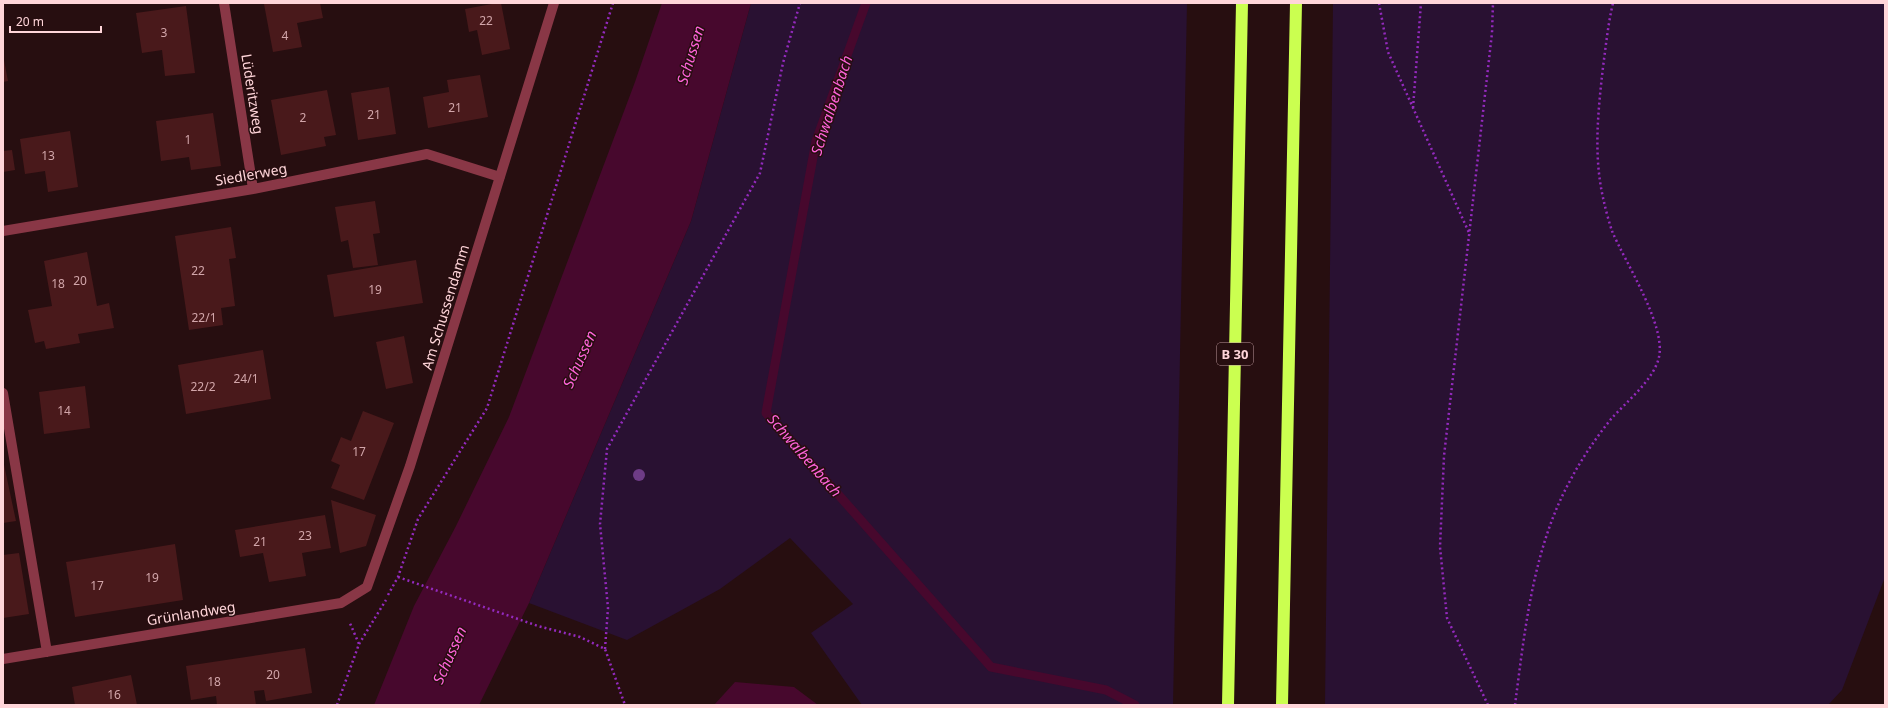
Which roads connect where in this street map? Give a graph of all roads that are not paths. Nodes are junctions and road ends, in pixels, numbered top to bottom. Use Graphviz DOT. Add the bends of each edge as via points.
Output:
graph roads {
  1 [pos="224,3"];
  2 [pos="554,3"];
  3 [pos="1242,3"];
  4 [pos="1296,3"];
  5 [pos="500,177"];
  6 [pos="253,189"];
  7 [pos="3,231"];
  8 [pos="3,393"];
  9 [pos="341,603"];
  10 [pos="47,652"];
  11 [pos="3,659"];
  12 [pos="1228,705"];
  13 [pos="1282,705"];
  1 -- 6 [label="street, Lüderitzweg"];
  2 -- 5 [label="street, Am Schussendamm"];
  3 -- 12 [label="highway, B 30"];
  4 -- 13 [label="highway"];
  5 -- 6 [label="street, Siedlerweg" via="427,154"];
  5 -- 9 [label="street, Am Schussendamm" via="410,466 367,587"];
  6 -- 7 [label="street, Siedlerweg"];
  8 -- 10 [label="street"];
  9 -- 10 [label="street, Grünlandweg"];
  10 -- 11 [label="street, Grünlandweg"];
}
